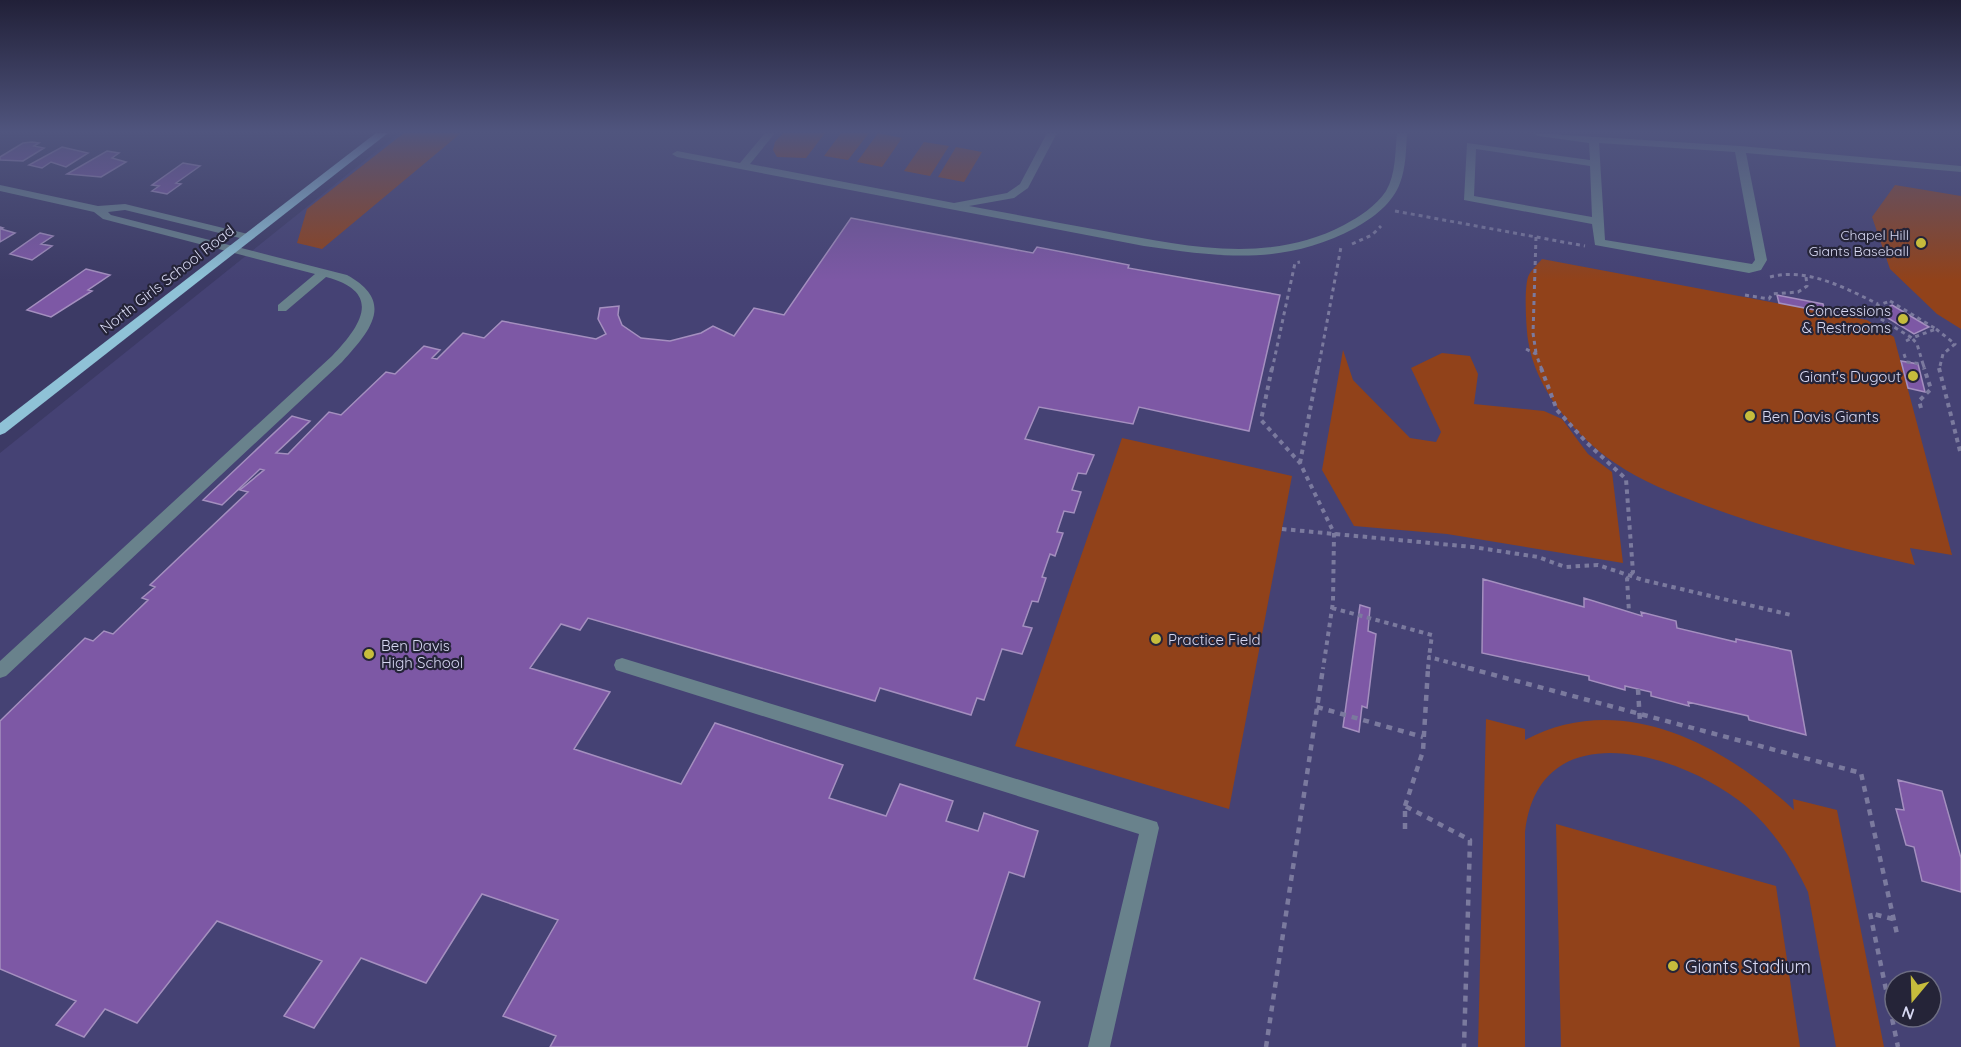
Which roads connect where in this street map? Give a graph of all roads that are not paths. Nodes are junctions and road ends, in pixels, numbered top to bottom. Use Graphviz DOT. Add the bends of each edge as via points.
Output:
graph roads {
  1 [pos="320,182"];
  2 [pos="825,182"];
  3 [pos="1026,182"];
  4 [pos="1395,182"];
  5 [pos="1469,182"];
  6 [pos="1596,182"];
  7 [pos="1746,182"];
  8 [pos="0,188"];
  9 [pos="947,205"];
  10 [pos="98,209"];
  11 [pos="1598,222"];
  12 [pos="248,237"];
  13 [pos="232,249"];
  14 [pos="324,273"];
  15 [pos="282,308"];
  16 [pos="0,429"];
  17 [pos="622,665"];
  18 [pos="0,671"];
  19 [pos="1099,1047"];
  1 -- 12 [label="main road, North Girls School Road"];
  2 -- 9 [label="street"];
  3 -- 9 [label="street" via="1010,196"];
  4 -- 9 [label="street" via="1375,211 1347,228 1287,251 1246,254 1203,252"];
  5 -- 11 [label="street" via="1468,198"];
  6 -- 11 [label="street"];
  7 -- 11 [label="street" via="1761,260 1757,267 1749,269 1599,243"];
  8 -- 10 [label="street"];
  10 -- 12 [label="street" via="125,207"];
  10 -- 13 [label="street" via="108,217"];
  12 -- 13 [label="main road, North Girls School Road"];
  13 -- 14 [label="street"];
  13 -- 16 [label="main road, North Girls School Road"];
  14 -- 15 [label="street"];
  14 -- 18 [label="street" via="357,284 369,300 360,333"];
  17 -- 19 [label="street" via="1150,828"];
}
